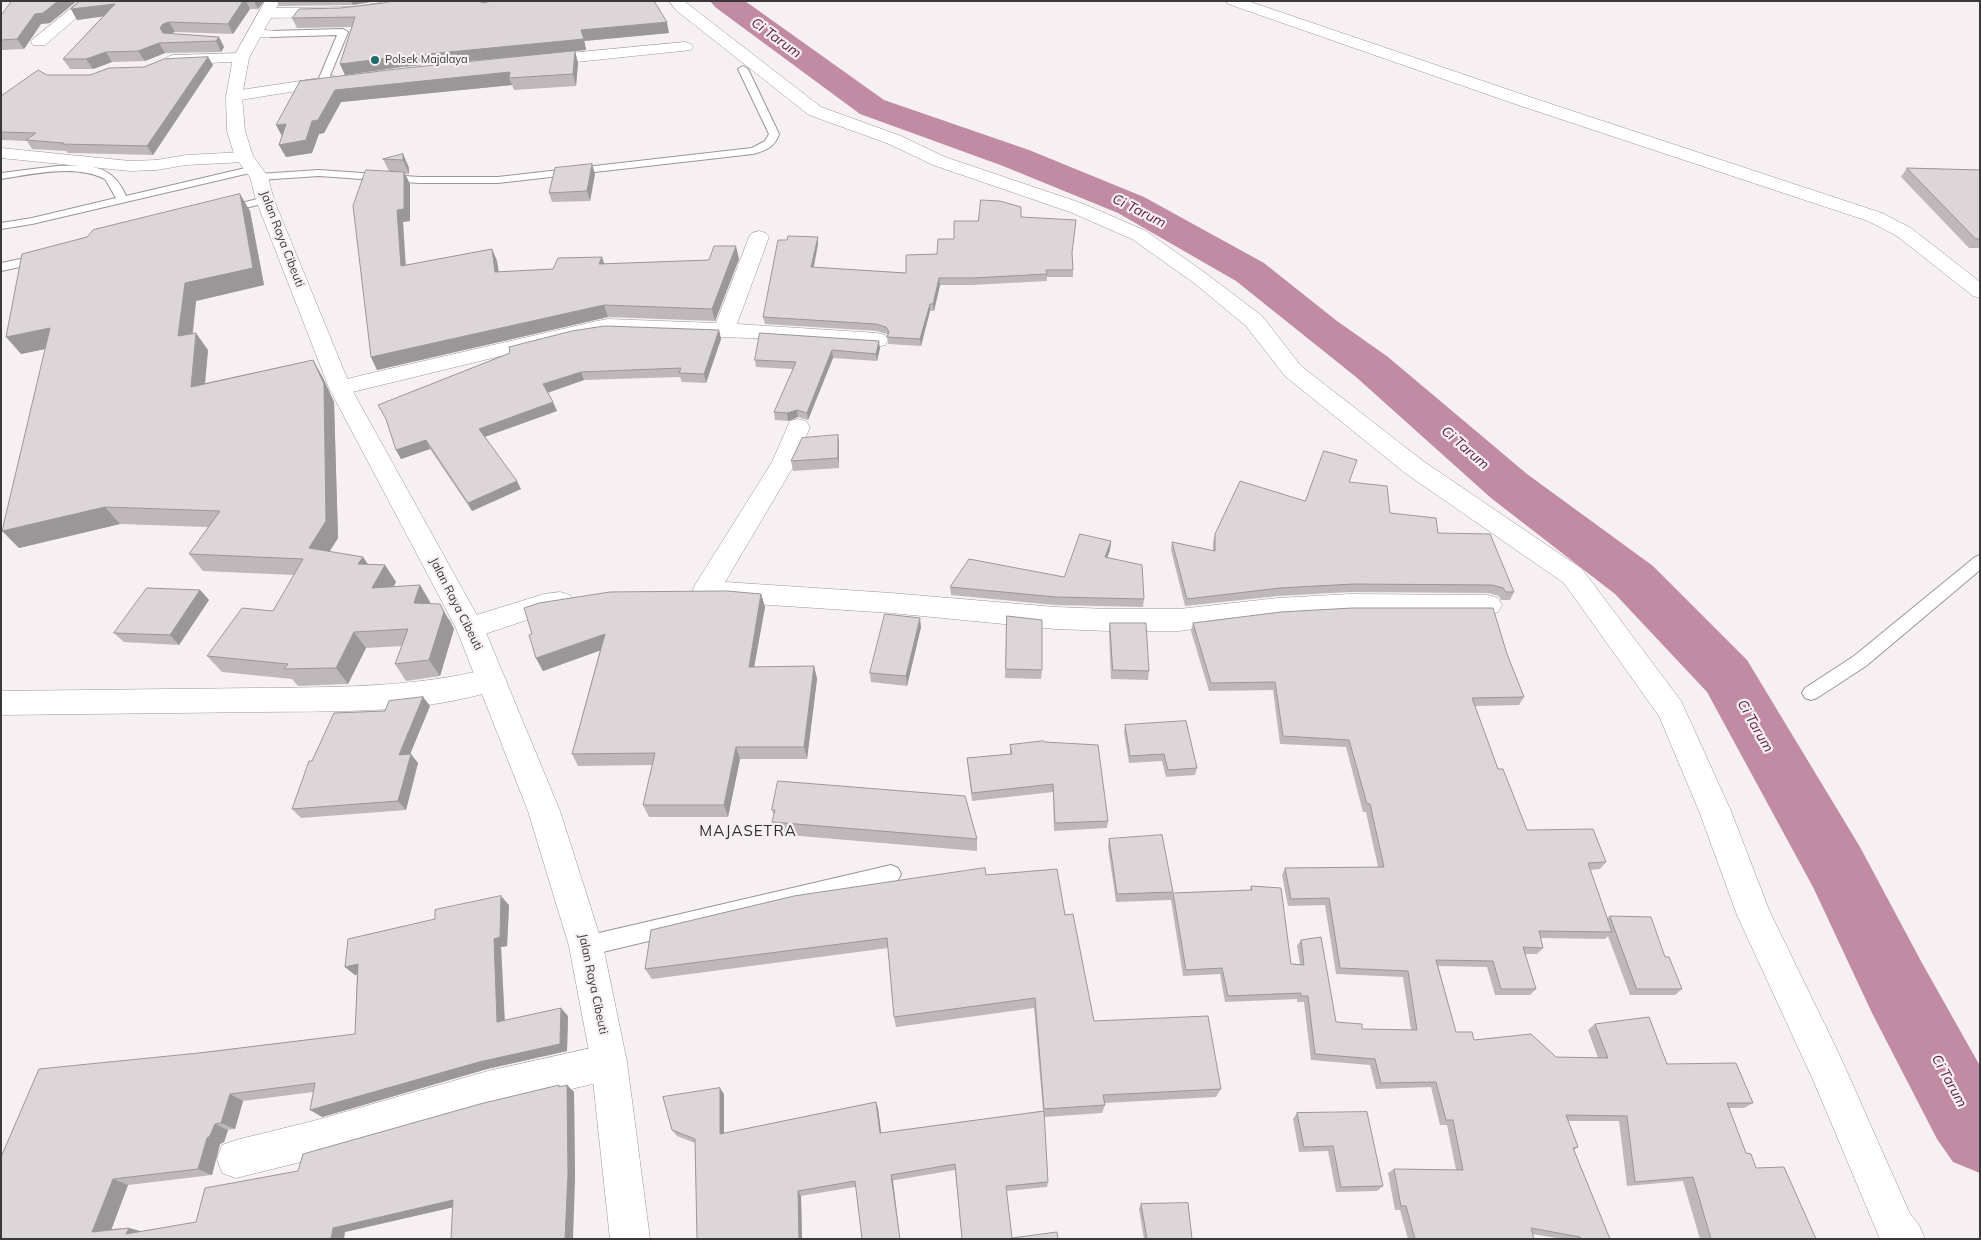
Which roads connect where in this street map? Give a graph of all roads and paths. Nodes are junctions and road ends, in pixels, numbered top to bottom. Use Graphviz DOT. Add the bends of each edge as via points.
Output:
graph roads {
  1 [pos="88,1"];
  2 [pos="406,1"];
  3 [pos="676,1"];
  4 [pos="1233,1"];
  5 [pos="39,42"];
  6 [pos="252,43"];
  7 [pos="685,47"];
  8 [pos="526,63"];
  9 [pos="161,69"];
  10 [pos="743,69"];
  11 [pos="350,80"];
  12 [pos="322,83"];
  13 [pos="1,153"];
  14 [pos="255,175"];
  15 [pos="1,176"];
  16 [pos="122,200"];
  17 [pos="219,212"];
  18 [pos="1,226"];
  19 [pos="759,237"];
  20 [pos="54,255"];
  21 [pos="1,267"];
  22 [pos="1978,289"];
  23 [pos="724,330"];
  24 [pos="877,340"];
  25 [pos="340,388"];
  26 [pos="798,427"];
  27 [pos="1980,561"];
  28 [pos="678,592"];
  29 [pos="705,592"];
  30 [pos="588,597"];
  31 [pos="1488,605"];
  32 [pos="470,628"];
  33 [pos="492,680"];
  34 [pos="1812,693"];
  35 [pos="1,704"];
  36 [pos="891,874"];
  37 [pos="586,946"];
  38 [pos="609,1062"];
  39 [pos="236,1159"];
  40 [pos="630,1239"];
  41 [pos="1904,1239"];
  1 -- 5 [label="street"];
  2 -- 6 [label="street" via="353,12"];
  3 -- 41 [label="street" via="815,111 895,140 939,161 1077,208 1139,235 1254,321 1292,371 1414,466 1573,576 1671,710 1715,811 1754,915 1827,1069 1896,1228"];
  4 -- 22 [label="street" via="1875,217 1904,232"];
  6 -- 9 [label="street"];
  6 -- 12 [label="street"];
  6 -- 12 [label="lane" via="343,32"];
  6 -- 14 [label="street, Jalan Raya Cibeuti" via="236,131"];
  7 -- 8 [label="street"];
  10 -- 14 [label="lane" via="774,134 769,144 753,150 498,180 419,180 319,173"];
  11 -- 12 [label="street"];
  13 -- 14 [label="street" via="130,166 186,160"];
  14 -- 16 [label="lane"];
  14 -- 17 [label="lane"];
  14 -- 25 [label="street, Jalan Raya Cibeuti"];
  15 -- 16 [label="lane" via="56,169 90,170 107,175 116,184"];
  16 -- 18 [label="lane"];
  19 -- 23 [label="street"];
  20 -- 21 [label="lane"];
  23 -- 24 [label="street"];
  23 -- 25 [label="street" via="625,326 588,329"];
  25 -- 32 [label="street, Jalan Raya Cibeuti"];
  26 -- 29 [label="street" via="784,462"];
  27 -- 34 [label="lane" via="1860,661"];
  28 -- 29 [label="street"];
  29 -- 31 [label="street" via="1109,620 1179,620 1278,608 1350,604"];
  30 -- 32 [label="street" via="544,604"];
  32 -- 33 [label="street, Jalan Raya Cibeuti"];
  33 -- 35 [label="street" via="454,690 413,695"];
  33 -- 37 [label="street, Jalan Raya Cibeuti" via="544,811"];
  36 -- 37 [label="lane"];
  37 -- 38 [label="street, Jalan Raya Cibeuti"];
  38 -- 39 [label="street" via="488,1090"];
  38 -- 40 [label="street, Jalan Raya Cibeuti"];
}
